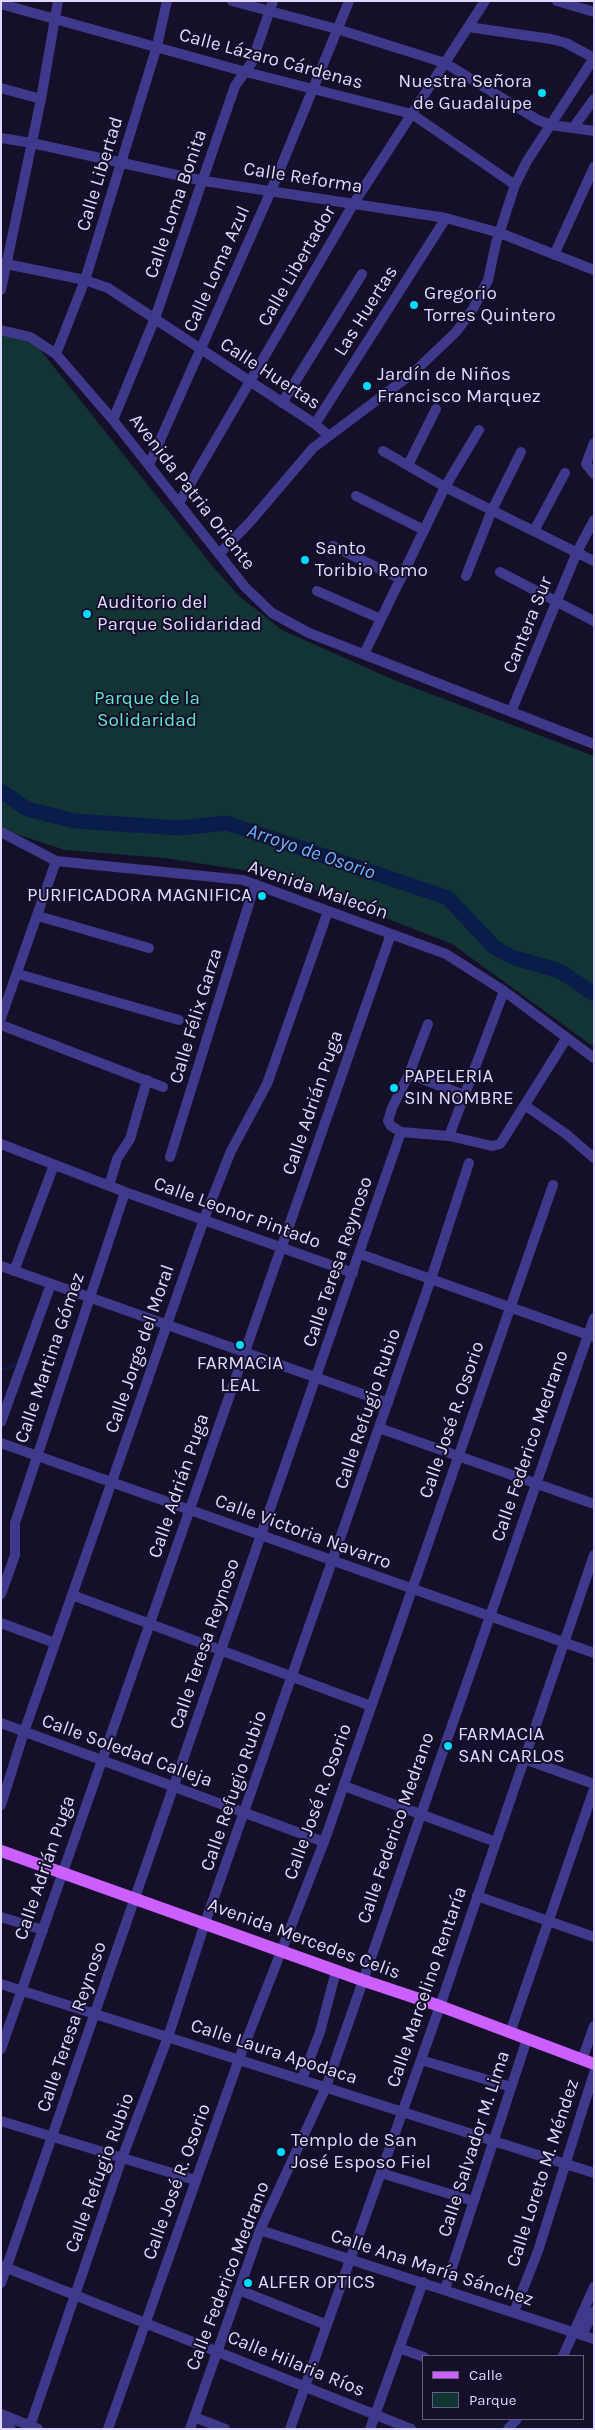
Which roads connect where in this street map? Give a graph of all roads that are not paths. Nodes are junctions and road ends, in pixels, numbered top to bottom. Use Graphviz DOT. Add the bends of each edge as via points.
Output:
graph roads {
  1 [pos="58,1"];
  2 [pos="168,1"];
  3 [pos="232,1"];
  4 [pos="273,1"];
  5 [pos="349,1"];
  6 [pos="485,1"];
  7 [pos="557,1"];
  8 [pos="1,4"];
  9 [pos="270,12"];
  10 [pos="594,12"];
  11 [pos="55,19"];
  12 [pos="468,27"];
  13 [pos="337,29"];
  14 [pos="157,46"];
  15 [pos="594,58"];
  16 [pos="445,63"];
  17 [pos="246,72"];
  18 [pos="313,87"];
  19 [pos="1,88"];
  20 [pos="40,99"];
  21 [pos="594,99"];
  22 [pos="412,114"];
  23 [pos="551,126"];
  24 [pos="573,128"];
  25 [pos="594,131"];
  26 [pos="1,138"];
  27 [pos="32,143"];
  28 [pos="122,162"];
  29 [pos="594,167"];
  30 [pos="204,180"];
  31 [pos="515,186"];
  32 [pos="271,190"];
  33 [pos="354,203"];
  34 [pos="446,218"];
  35 [pos="500,233"];
  36 [pos="554,255"];
  37 [pos="4,263"];
  38 [pos="594,270"];
  39 [pos="362,274"];
  40 [pos="85,280"];
  41 [pos="1,290"];
  42 [pos="155,318"];
  43 [pos="1,330"];
  44 [pos="201,349"];
  45 [pos="56,354"];
  46 [pos="250,383"];
  47 [pos="282,403"];
  48 [pos="436,409"];
  49 [pos="114,420"];
  50 [pos="315,424"];
  51 [pos="479,430"];
  52 [pos="328,436"];
  53 [pos="594,442"];
  54 [pos="383,451"];
  55 [pos="521,452"];
  56 [pos="149,465"];
  57 [pos="408,465"];
  58 [pos="591,472"];
  59 [pos="565,473"];
  60 [pos="446,487"];
  61 [pos="356,496"];
  62 [pos="179,503"];
  63 [pos="492,510"];
  64 [pos="594,520"];
  65 [pos="424,530"];
  66 [pos="534,531"];
  67 [pos="333,546"];
  68 [pos="576,552"];
  69 [pos="219,554"];
  70 [pos="594,561"];
  71 [pos="500,572"];
  72 [pos="466,576"];
  73 [pos="401,579"];
  74 [pos="317,591"];
  75 [pos="556,601"];
  76 [pos="381,619"];
  77 [pos="594,620"];
  78 [pos="364,654"];
  79 [pos="511,712"];
  80 [pos="594,744"];
  81 [pos="1,832"];
  82 [pos="56,861"];
  83 [pos="255,884"];
  84 [pos="328,911"];
  85 [pos="38,916"];
  86 [pos="391,934"];
  87 [pos="149,948"];
  88 [pos="18,974"];
  89 [pos="504,991"];
  90 [pos="1,1018"];
  91 [pos="180,1020"];
  92 [pos="428,1024"];
  93 [pos="1,1025"];
  94 [pos="566,1039"];
  95 [pos="594,1058"];
  96 [pos="409,1074"];
  97 [pos="147,1080"];
  98 [pos="163,1086"];
  99 [pos="464,1095"];
  100 [pos="526,1106"];
  101 [pos="401,1132"];
  102 [pos="449,1136"];
  103 [pos="3,1145"];
  104 [pos="1,1156"];
  105 [pos="170,1157"];
  106 [pos="594,1158"];
  107 [pos="469,1163"];
  108 [pos="54,1166"];
  109 [pos="552,1185"];
  110 [pos="109,1186"];
  111 [pos="125,1192"];
  112 [pos="204,1219"];
  113 [pos="281,1247"];
  114 [pos="360,1254"];
  115 [pos="1,1266"];
  116 [pos="14,1271"];
  117 [pos="353,1273"];
  118 [pos="431,1279"];
  119 [pos="51,1284"];
  120 [pos="89,1297"];
  121 [pos="509,1307"];
  122 [pos="594,1318"];
  123 [pos="167,1325"];
  124 [pos="591,1336"];
  125 [pos="244,1352"];
  126 [pos="317,1378"];
  127 [pos="388,1403"];
  128 [pos="1,1422"];
  129 [pos="379,1428"];
  130 [pos="1,1443"];
  131 [pos="36,1455"];
  132 [pos="458,1456"];
  133 [pos="112,1482"];
  134 [pos="536,1483"];
  135 [pos="594,1504"];
  136 [pos="189,1510"];
  137 [pos="262,1535"];
  138 [pos="594,1555"];
  139 [pos="333,1561"];
  140 [pos="412,1589"];
  141 [pos="1,1594"];
  142 [pos="72,1595"];
  143 [pos="489,1616"];
  144 [pos="1,1623"];
  145 [pos="149,1623"];
  146 [pos="564,1642"];
  147 [pos="55,1643"];
  148 [pos="222,1650"];
  149 [pos="594,1653"];
  150 [pos="293,1676"];
  151 [pos="371,1706"];
  152 [pos="1,1723"];
  153 [pos="24,1732"];
  154 [pos="524,1759"];
  155 [pos="101,1760"];
  156 [pos="5,1779"];
  157 [pos="594,1784"];
  158 [pos="344,1786"];
  159 [pos="174,1787"];
  160 [pos="594,1789"];
  161 [pos="1,1804"];
  162 [pos="245,1812"];
  163 [pos="420,1814"];
  164 [pos="324,1842"];
  165 [pos="496,1842"];
  166 [pos="1,1851"];
  167 [pos="63,1873"];
  168 [pos="477,1896"];
  169 [pos="135,1898"];
  170 [pos="1,1917"];
  171 [pos="548,1921"];
  172 [pos="205,1923"];
  173 [pos="43,1930"];
  174 [pos="594,1937"];
  175 [pos="280,1951"];
  176 [pos="336,1971"];
  177 [pos="362,1980"];
  178 [pos="1,1984"];
  179 [pos="22,1991"];
  180 [pos="440,2006"];
  181 [pos="95,2014"];
  182 [pos="594,2026"];
  183 [pos="510,2033"];
  184 [pos="168,2037"];
  185 [pos="527,2039"];
  186 [pos="1,2049"];
  187 [pos="239,2059"];
  188 [pos="421,2060"];
  189 [pos="588,2062"];
  190 [pos="594,2073"];
  191 [pos="302,2079"];
  192 [pos="326,2087"];
  193 [pos="511,2087"];
  194 [pos="402,2112"];
  195 [pos="1,2121"];
  196 [pos="52,2137"];
  197 [pos="493,2141"];
  198 [pos="122,2158"];
  199 [pos="564,2164"];
  200 [pos="381,2173"];
  201 [pos="594,2173"];
  202 [pos="196,2180"];
  203 [pos="473,2202"];
  204 [pos="260,2230"];
  205 [pos="351,2260"];
  206 [pos="4,2267"];
  207 [pos="423,2282"];
  208 [pos="1,2283"];
  209 [pos="594,2287"];
  210 [pos="445,2289"];
  211 [pos="239,2290"];
  212 [pos="75,2296"];
  213 [pos="594,2311"];
  214 [pos="514,2312"];
  215 [pos="145,2323"];
  216 [pos="327,2325"];
  217 [pos="578,2334"];
  218 [pos="594,2339"];
  219 [pos="399,2348"];
  220 [pos="217,2352"];
  221 [pos="564,2355"];
  222 [pos="422,2356"];
  223 [pos="305,2387"];
  224 [pos="1,2414"];
  225 [pos="375,2414"];
  226 [pos="194,2417"];
  227 [pos="1,2425"];
  228 [pos="32,2428"];
  229 [pos="11,2429"];
  230 [pos="108,2429"];
  231 [pos="190,2429"];
  232 [pos="225,2429"];
  233 [pos="290,2429"];
  234 [pos="370,2429"];
  235 [pos="411,2429"];
  1 -- 11 [label="street"];
  2 -- 14 [label="street, Calle Libertad"];
  3 -- 9 [label="street"];
  4 -- 9 [label="street, Calle Loma Bonita"];
  5 -- 13 [label="street, Calle Loma Azul"];
  6 -- 12 [label="street, Calle Libertador"];
  7 -- 10 [label="street"];
  8 -- 11 [label="street, Calle Lázaro Cárdenas"];
  9 -- 13 [label="street"];
  9 -- 17 [label="street, Calle Loma Bonita"];
  11 -- 14 [label="street, Calle Lázaro Cárdenas"];
  11 -- 20 [label="street"];
  12 -- 15 [label="street" via="551,39"];
  12 -- 16 [label="street, Calle Libertador"];
  13 -- 16 [label="street"];
  13 -- 18 [label="street, Calle Loma Azul"];
  14 -- 17 [label="street, Calle Lázaro Cárdenas"];
  14 -- 28 [label="street, Calle Libertad"];
  15 -- 23 [label="street"];
  16 -- 22 [label="street, Calle Libertador"];
  16 -- 23 [label="street"];
  17 -- 18 [label="street, Calle Lázaro Cárdenas"];
  17 -- 30 [label="street, Calle Loma Bonita" via="235,86"];
  18 -- 22 [label="street, Calle Lázaro Cárdenas"];
  18 -- 32 [label="street, Calle Loma Azul"];
  19 -- 20 [label="street"];
  20 -- 27 [label="street"];
  21 -- 24 [label="street"];
  22 -- 31 [label="street, Calle Lázaro Cárdenas"];
  22 -- 33 [label="street, Calle Libertador"];
  23 -- 24 [label="street"];
  23 -- 31 [label="street"];
  24 -- 25 [label="street"];
  26 -- 27 [label="street, Calle Reforma"];
  27 -- 28 [label="street, Calle Reforma"];
  27 -- 37 [label="street"];
  28 -- 30 [label="street, Calle Reforma"];
  28 -- 40 [label="street, Calle Libertad"];
  29 -- 36 [label="street"];
  30 -- 32 [label="street, Calle Reforma"];
  30 -- 42 [label="street, Calle Loma Bonita"];
  31 -- 35 [label="street"];
  32 -- 33 [label="street, Calle Reforma"];
  32 -- 44 [label="street, Calle Loma Azul"];
  33 -- 34 [label="street, Calle Reforma"];
  33 -- 46 [label="street, Calle Libertador"];
  34 -- 35 [label="street, Calle Reforma"];
  34 -- 50 [label="street, Las Huertas"];
  35 -- 36 [label="street, Calle Reforma"];
  35 -- 52 [label="street" via="488,280 456,332 413,373"];
  36 -- 38 [label="street, Calle Reforma"];
  37 -- 40 [label="street, Calle Huertas"];
  37 -- 41 [label="street"];
  39 -- 47 [label="street"];
  40 -- 42 [label="street, Calle Huertas" via="108,288"];
  40 -- 45 [label="street, Calle Libertad"];
  42 -- 44 [label="street, Calle Huertas"];
  42 -- 49 [label="street, Calle Loma Bonita"];
  43 -- 45 [label="street, Avenida Patria Oriente" via="30,337"];
  44 -- 46 [label="street, Calle Huertas"];
  44 -- 56 [label="street, Calle Loma Azul"];
  45 -- 49 [label="street, Avenida Patria Oriente"];
  46 -- 47 [label="street, Calle Huertas"];
  46 -- 62 [label="street, Calle Libertador"];
  47 -- 50 [label="street, Calle Huertas"];
  48 -- 57 [label="street"];
  49 -- 56 [label="street, Avenida Patria Oriente"];
  50 -- 52 [label="street, Calle Huertas"];
  51 -- 60 [label="street"];
  52 -- 69 [label="street" via="301,460"];
  53 -- 58 [label="street" via="586,460"];
  54 -- 57 [label="street"];
  55 -- 63 [label="street"];
  56 -- 62 [label="street, Avenida Patria Oriente"];
  57 -- 60 [label="street"];
  59 -- 66 [label="street"];
  60 -- 63 [label="street"];
  60 -- 65 [label="street"];
  61 -- 65 [label="street"];
  62 -- 69 [label="street, Avenida Patria Oriente"];
  63 -- 66 [label="street"];
  63 -- 72 [label="street"];
  64 -- 68 [label="street, Cantera Sur"];
  65 -- 73 [label="street"];
  66 -- 68 [label="street"];
  67 -- 73 [label="street"];
  68 -- 70 [label="street"];
  68 -- 75 [label="street, Cantera Sur"];
  69 -- 78 [label="street, Avenida Patria Oriente" via="245,587 272,613 309,633"];
  71 -- 75 [label="street"];
  73 -- 76 [label="street"];
  74 -- 76 [label="street"];
  75 -- 77 [label="street"];
  75 -- 79 [label="street, Cantera Sur"];
  76 -- 78 [label="street"];
  78 -- 79 [label="street, Avenida Patria Oriente"];
  79 -- 80 [label="street, Avenida Patria Oriente"];
  81 -- 82 [label="street, Avenida Malecón"];
  82 -- 83 [label="street, Avenida Malecón" via="243,880"];
  82 -- 85 [label="street"];
  83 -- 84 [label="street, Avenida Malecón"];
  83 -- 105 [label="street, Calle Félix Garza"];
  84 -- 86 [label="street, Avenida Malecón"];
  84 -- 112 [label="street, Calle Jorge del Moral" via="267,1084 231,1151"];
  85 -- 87 [label="street"];
  85 -- 88 [label="street"];
  86 -- 89 [label="street, Avenida Malecón" via="446,954"];
  86 -- 113 [label="street, Calle Adrián Puga"];
  88 -- 90 [label="street"];
  88 -- 91 [label="street"];
  89 -- 94 [label="street, Avenida Malecón"];
  89 -- 99 [label="street"];
  92 -- 96 [label="street"];
  93 -- 97 [label="street"];
  94 -- 95 [label="street, Avenida Malecón"];
  94 -- 100 [label="street"];
  96 -- 99 [label="street"];
  96 -- 101 [label="street" via="388,1121 394,1130"];
  97 -- 98 [label="street"];
  97 -- 110 [label="street" via="130,1139 117,1159"];
  99 -- 102 [label="street"];
  100 -- 102 [label="street" via="500,1144 492,1146"];
  100 -- 106 [label="street"];
  101 -- 102 [label="street"];
  101 -- 114 [label="street, Calle Teresa Reynoso"];
  103 -- 104 [label="street"];
  103 -- 108 [label="street, Calle Leonor Pintado"];
  107 -- 118 [label="street, Calle Refugio Rubio"];
  108 -- 110 [label="street, Calle Leonor Pintado"];
  108 -- 116 [label="street"];
  109 -- 121 [label="street, Calle José R. Osorio"];
  110 -- 111 [label="street, Calle Leonor Pintado"];
  111 -- 112 [label="street, Calle Leonor Pintado"];
  111 -- 120 [label="street, Calle Martina Gómez"];
  112 -- 113 [label="street, Calle Leonor Pintado"];
  112 -- 123 [label="street, Calle Jorge del Moral"];
  113 -- 117 [label="street, Calle Leonor Pintado"];
  113 -- 125 [label="street, Calle Adrián Puga"];
  114 -- 117 [label="street, Calle Teresa Reynoso"];
  114 -- 118 [label="street"];
  115 -- 116 [label="street"];
  116 -- 119 [label="street"];
  117 -- 126 [label="street, Calle Teresa Reynoso"];
  118 -- 121 [label="street"];
  118 -- 127 [label="street, Calle Refugio Rubio"];
  119 -- 120 [label="street"];
  119 -- 128 [label="street"];
  120 -- 123 [label="street"];
  120 -- 131 [label="street, Calle Martina Gómez"];
  121 -- 124 [label="street"];
  121 -- 132 [label="street, Calle José R. Osorio"];
  122 -- 124 [label="street, Calle Federico Medrano"];
  123 -- 125 [label="street"];
  123 -- 133 [label="street, Calle Jorge del Moral"];
  124 -- 134 [label="street, Calle Federico Medrano"];
  125 -- 126 [label="street"];
  125 -- 136 [label="street, Calle Adrián Puga"];
  126 -- 127 [label="street"];
  126 -- 137 [label="street, Calle Teresa Reynoso"];
  127 -- 129 [label="street, Calle Refugio Rubio"];
  129 -- 132 [label="street"];
  129 -- 139 [label="street, Calle Refugio Rubio"];
  130 -- 131 [label="street, Calle Victoria Navarro"];
  131 -- 133 [label="street, Calle Victoria Navarro"];
  131 -- 141 [label="street, Calle Martina Gómez" via="15,1523 16,1555"];
  132 -- 134 [label="street"];
  132 -- 140 [label="street, Calle José R. Osorio"];
  133 -- 136 [label="street, Calle Victoria Navarro"];
  133 -- 142 [label="street, Calle Jorge del Moral"];
  134 -- 135 [label="street"];
  134 -- 143 [label="street, Calle Federico Medrano"];
  136 -- 137 [label="street, Calle Victoria Navarro"];
  136 -- 145 [label="street, Calle Adrián Puga"];
  137 -- 139 [label="street, Calle Victoria Navarro"];
  137 -- 148 [label="street, Calle Teresa Reynoso"];
  138 -- 146 [label="street, Calle Marcelino Rentaría"];
  139 -- 140 [label="street, Calle Victoria Navarro"];
  139 -- 150 [label="street, Calle Refugio Rubio"];
  140 -- 143 [label="street, Calle Victoria Navarro"];
  140 -- 151 [label="street, Calle José R. Osorio"];
  142 -- 145 [label="street"];
  142 -- 147 [label="street, Calle Jorge del Moral"];
  143 -- 146 [label="street, Calle Victoria Navarro"];
  143 -- 163 [label="street, Calle Federico Medrano"];
  144 -- 147 [label="street"];
  145 -- 148 [label="street"];
  145 -- 155 [label="street, Calle Adrián Puga"];
  146 -- 149 [label="street, Calle Victoria Navarro"];
  146 -- 154 [label="street, Calle Marcelino Rentaría"];
  147 -- 153 [label="street, Calle Jorge del Moral"];
  148 -- 150 [label="street"];
  148 -- 159 [label="street, Calle Teresa Reynoso"];
  150 -- 151 [label="street"];
  150 -- 162 [label="street, Calle Refugio Rubio"];
  151 -- 158 [label="street, Calle José R. Osorio"];
  152 -- 153 [label="street, Calle Soledad Calleja"];
  153 -- 155 [label="street, Calle Soledad Calleja"];
  153 -- 156 [label="street, Calle Jorge del Moral"];
  154 -- 157 [label="street"];
  154 -- 165 [label="street, Calle Marcelino Rentaría"];
  155 -- 159 [label="street, Calle Soledad Calleja"];
  155 -- 167 [label="street, Calle Adrián Puga"];
  156 -- 161 [label="street, Calle Jorge del Moral"];
  158 -- 163 [label="street"];
  158 -- 164 [label="street, Calle José R. Osorio"];
  159 -- 162 [label="street, Calle Soledad Calleja"];
  159 -- 169 [label="street, Calle Teresa Reynoso"];
  160 -- 171 [label="street, Calle Salvador M. Lima"];
  162 -- 164 [label="street, Calle Soledad Calleja"];
  162 -- 172 [label="street, Calle Refugio Rubio"];
  163 -- 165 [label="street"];
  163 -- 177 [label="street, Calle Federico Medrano"];
  164 -- 175 [label="street, Calle José R. Osorio"];
  165 -- 168 [label="street, Calle Marcelino Rentaría"];
  166 -- 167 [label="main road, Avenida Mercedes Celis"];
  167 -- 169 [label="main road, Avenida Mercedes Celis"];
  167 -- 173 [label="street, Calle Adrián Puga"];
  168 -- 171 [label="street"];
  168 -- 180 [label="street, Calle Marcelino Rentaría"];
  169 -- 172 [label="main road, Avenida Mercedes Celis"];
  169 -- 181 [label="street, Calle Teresa Reynoso"];
  170 -- 173 [label="street"];
  171 -- 174 [label="street"];
  171 -- 183 [label="street, Calle Salvador M. Lima"];
  172 -- 175 [label="main road, Avenida Mercedes Celis"];
  172 -- 184 [label="street, Calle Refugio Rubio"];
  173 -- 179 [label="street, Calle Adrián Puga"];
  175 -- 176 [label="main road, Avenida Mercedes Celis"];
  175 -- 187 [label="street, Calle José R. Osorio"];
  176 -- 177 [label="main road, Avenida Mercedes Celis"];
  176 -- 191 [label="street" via="320,2032"];
  177 -- 180 [label="main road, Avenida Mercedes Celis"];
  177 -- 192 [label="street, Calle Federico Medrano"];
  178 -- 179 [label="street, Calle Laura Apodaca"];
  179 -- 181 [label="street, Calle Laura Apodaca"];
  179 -- 186 [label="street, Calle Adrián Puga"];
  180 -- 183 [label="main road, Avenida Mercedes Celis"];
  180 -- 188 [label="street, Calle Marcelino Rentaría"];
  181 -- 184 [label="street, Calle Laura Apodaca"];
  181 -- 196 [label="street, Calle Teresa Reynoso"];
  182 -- 189 [label="street, Calle Loreto M. Méndez"];
  183 -- 185 [label="main road, Avenida Mercedes Celis"];
  184 -- 187 [label="street, Calle Laura Apodaca"];
  184 -- 198 [label="street, Calle Refugio Rubio"];
  185 -- 189 [label="main road, Avenida Mercedes Celis"];
  185 -- 193 [label="street, Calle Salvador M. Lima"];
  187 -- 191 [label="street, Calle Laura Apodaca"];
  187 -- 202 [label="street, Calle José R. Osorio"];
  188 -- 193 [label="street"];
  188 -- 194 [label="street, Calle Marcelino Rentaría"];
  190 -- 199 [label="street, Calle Loreto M. Méndez"];
  191 -- 192 [label="street, Calle Laura Apodaca"];
  192 -- 194 [label="street, Calle Laura Apodaca"];
  192 -- 204 [label="street, Calle Federico Medrano"];
  193 -- 197 [label="street, Calle Salvador M. Lima"];
  194 -- 197 [label="street, Calle Laura Apodaca"];
  194 -- 200 [label="street, Calle Marcelino Rentaría"];
  195 -- 196 [label="street"];
  196 -- 198 [label="street"];
  196 -- 206 [label="street, Calle Teresa Reynoso"];
  197 -- 199 [label="street, Calle Laura Apodaca"];
  197 -- 203 [label="street, Calle Salvador M. Lima"];
  198 -- 202 [label="street"];
  198 -- 212 [label="street, Calle Refugio Rubio"];
  199 -- 201 [label="street, Calle Laura Apodaca"];
  199 -- 214 [label="street, Calle Loreto M. Méndez" via="538,2251"];
  200 -- 203 [label="street"];
  200 -- 205 [label="street, Calle Marcelino Rentaría"];
  202 -- 215 [label="street, Calle José R. Osorio"];
  203 -- 210 [label="street, Calle Salvador M. Lima"];
  204 -- 205 [label="street, Calle Ana María Sánchez"];
  204 -- 211 [label="street, Calle Federico Medrano"];
  205 -- 207 [label="street, Calle Ana María Sánchez"];
  205 -- 216 [label="street, Calle Marcelino Rentaría"];
  206 -- 208 [label="street, Calle Teresa Reynoso"];
  206 -- 212 [label="street, Calle Hilaria Ríos"];
  207 -- 210 [label="street, Calle Ana María Sánchez"];
  207 -- 219 [label="street"];
  209 -- 217 [label="street"];
  210 -- 214 [label="street, Calle Ana María Sánchez"];
  211 -- 216 [label="street"];
  211 -- 220 [label="street, Calle Federico Medrano"];
  212 -- 215 [label="street, Calle Hilaria Ríos"];
  212 -- 228 [label="street, Calle Refugio Rubio"];
  213 -- 217 [label="street"];
  214 -- 217 [label="street, Calle Ana María Sánchez"];
  215 -- 220 [label="street, Calle Hilaria Ríos"];
  215 -- 230 [label="street, Calle José R. Osorio"];
  216 -- 223 [label="street, Calle Marcelino Rentaría"];
  217 -- 218 [label="street, Calle Ana María Sánchez"];
  217 -- 221 [label="street"];
  219 -- 222 [label="street"];
  219 -- 225 [label="street"];
  220 -- 223 [label="street, Calle Hilaria Ríos"];
  220 -- 226 [label="street, Calle Federico Medrano"];
  223 -- 225 [label="street, Calle Hilaria Ríos"];
  223 -- 233 [label="street, Calle Marcelino Rentaría"];
  224 -- 228 [label="street"];
  225 -- 234 [label="street"];
  225 -- 235 [label="street, Calle Hilaria Ríos"];
  226 -- 231 [label="street, Calle Federico Medrano"];
  226 -- 232 [label="street"];
  227 -- 229 [label="street"];
}
